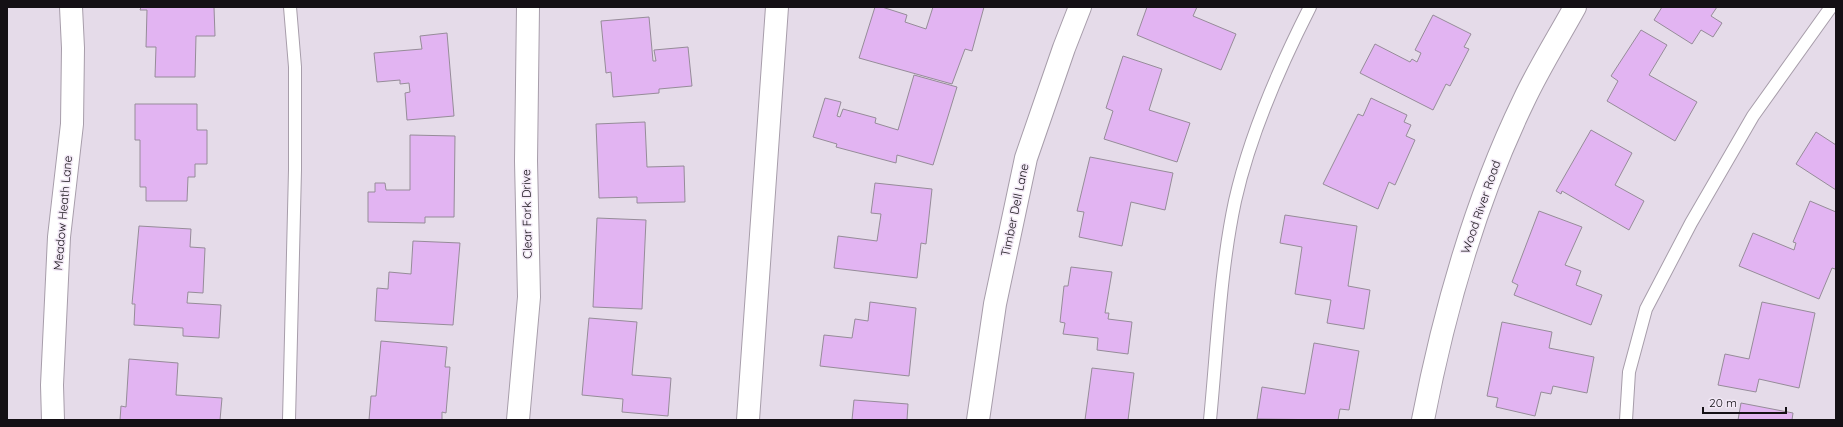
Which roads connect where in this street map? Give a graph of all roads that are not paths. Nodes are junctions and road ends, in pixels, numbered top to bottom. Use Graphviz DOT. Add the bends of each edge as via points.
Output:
graph roads {
  1 [pos="71,7"];
  2 [pos="290,7"];
  3 [pos="528,7"];
  4 [pos="777,7"];
  5 [pos="1080,7"];
  6 [pos="1310,7"];
  7 [pos="1575,7"];
  8 [pos="1831,7"];
  9 [pos="53,420"];
  10 [pos="289,420"];
  11 [pos="518,420"];
  12 [pos="748,420"];
  13 [pos="978,420"];
  14 [pos="1210,420"];
  15 [pos="1423,420"];
  16 [pos="1626,420"];
  1 -- 9 [label="street, Meadow Heath Lane" via="72,124 60,237 52,385"];
  2 -- 10 [label="lane" via="295,67 295,170"];
  3 -- 11 [label="street, Clear Fork Drive" via="526,161 529,297"];
  4 -- 12 [label="street"];
  5 -- 13 [label="street, Timber Dell Lane" via="1026,158 995,304"];
  6 -- 14 [label="lane" via="1289,48 1253,137 1235,201 1223,281"];
  7 -- 15 [label="street, Wood River Road" via="1524,100 1473,227 1436,352"];
  8 -- 16 [label="lane" via="1753,116 1691,223 1646,309 1629,372"];
}
